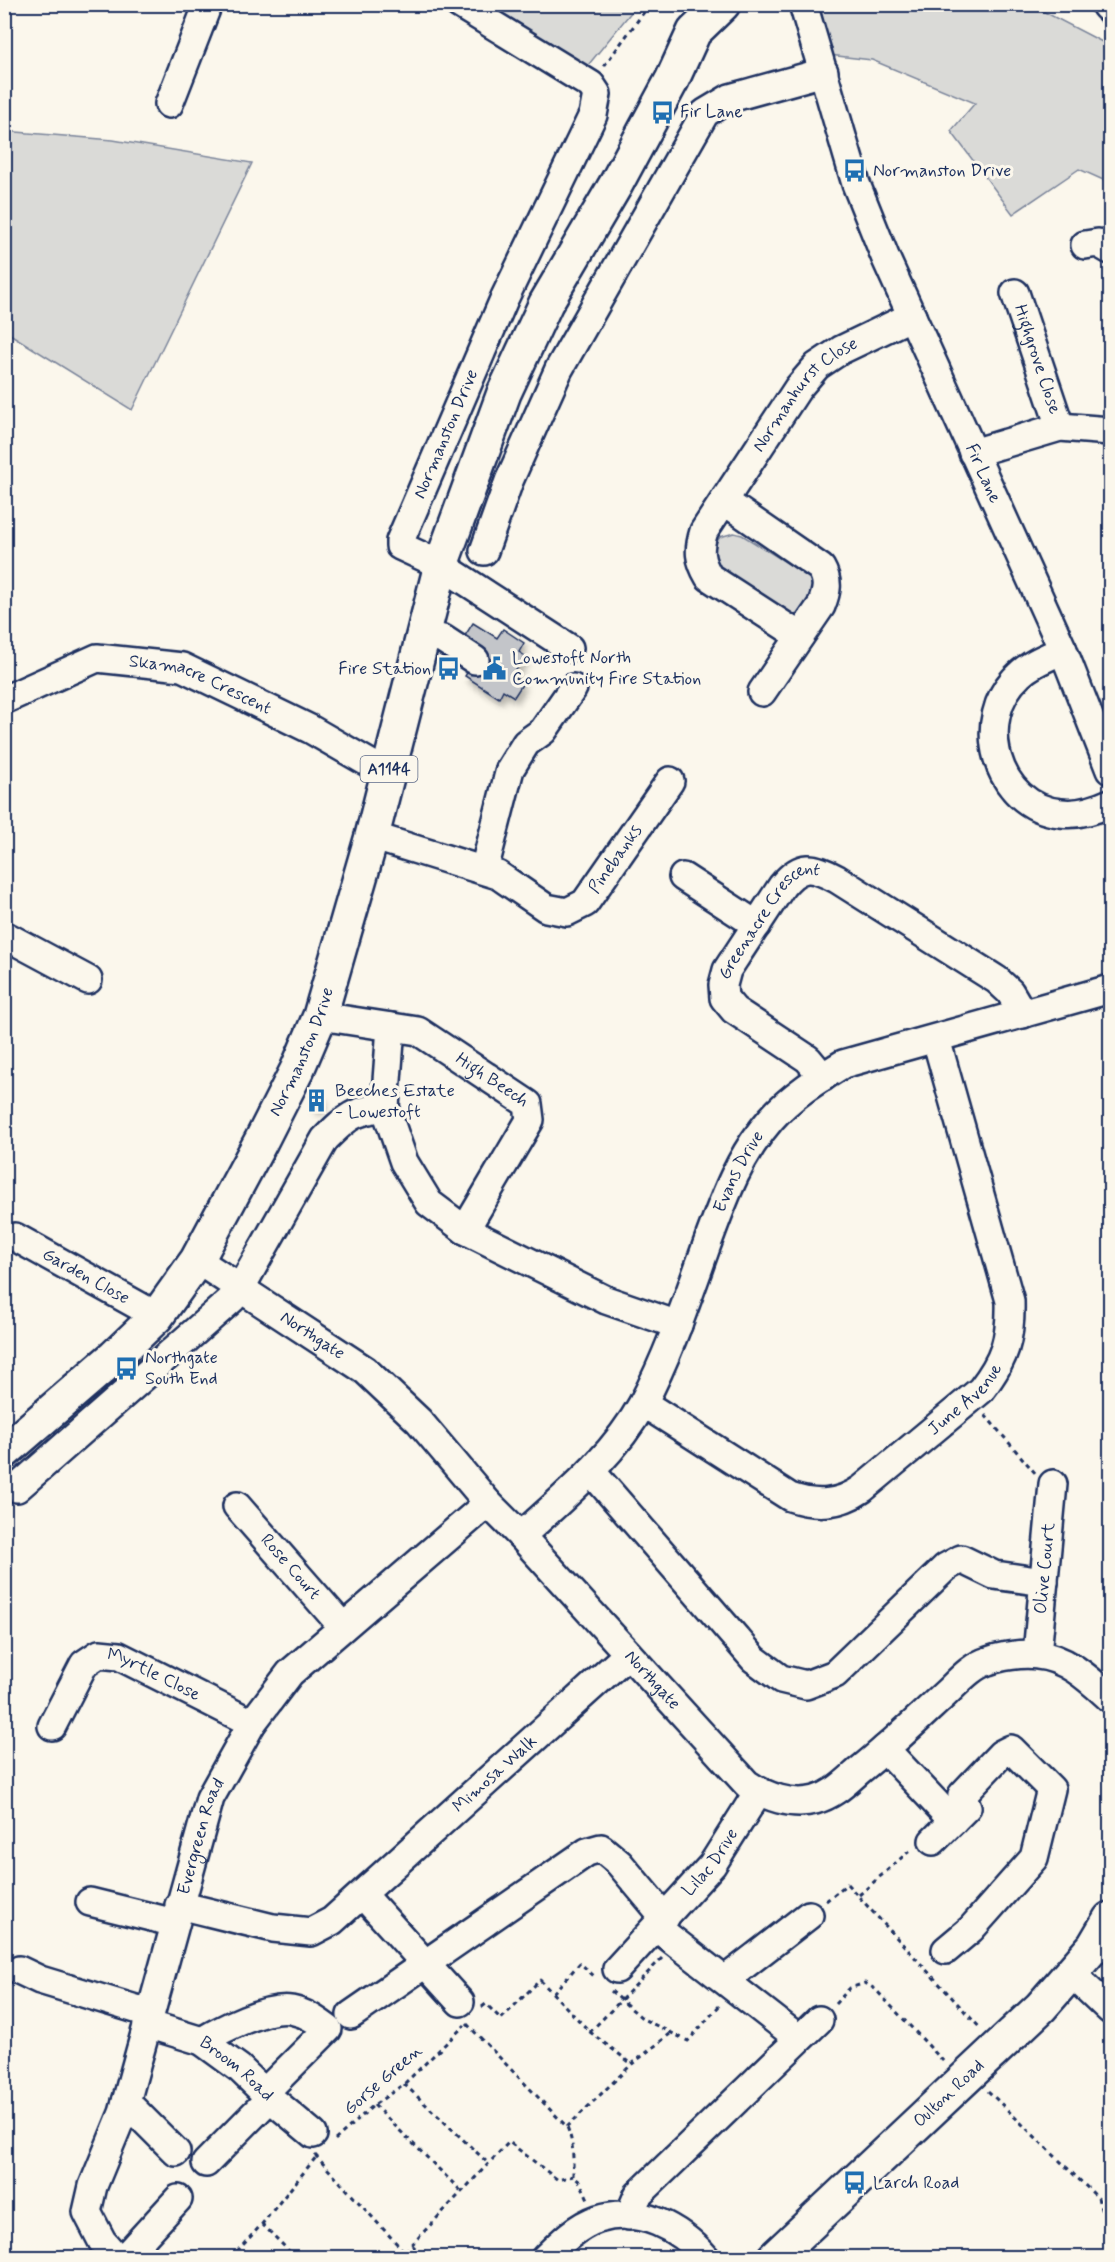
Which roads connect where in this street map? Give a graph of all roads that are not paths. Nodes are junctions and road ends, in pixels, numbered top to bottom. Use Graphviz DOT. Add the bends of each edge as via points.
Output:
graph roads {
  1 [pos="208,4"];
  2 [pos="459,4"];
  3 [pos="723,4"];
  4 [pos="776,7"];
  5 [pos="806,15"];
  6 [pos="692,18"];
  7 [pos="824,72"];
  8 [pos="169,104"];
  9 [pos="1015,293"];
  10 [pos="912,315"];
  11 [pos="1060,427"];
  12 [pos="1110,431"];
  13 [pos="973,453"];
  14 [pos="476,471"];
  15 [pos="509,481"];
  16 [pos="724,501"];
  17 [pos="484,551"];
  18 [pos="441,565"];
  19 [pos="423,634"];
  20 [pos="800,636"];
  21 [pos="568,648"];
  22 [pos="1062,650"];
  23 [pos="475,660"];
  24 [pos="573,688"];
  25 [pos="762,692"];
  26 [pos="4,700"];
  27 [pos="1102,725"];
  28 [pos="1110,770"];
  29 [pos="388,774"];
  30 [pos="670,781"];
  31 [pos="1110,803"];
  32 [pos="372,836"];
  33 [pos="484,870"];
  34 [pos="683,878"];
  35 [pos="757,925"];
  36 [pos="4,935"];
  37 [pos="88,980"];
  38 [pos="1110,989"];
  39 [pos="1023,1014"];
  40 [pos="320,1016"];
  41 [pos="391,1027"];
  42 [pos="936,1039"];
  43 [pos="823,1077"];
  44 [pos="385,1107"];
  45 [pos="465,1230"];
  46 [pos="15,1237"];
  47 [pos="196,1260"];
  48 [pos="240,1289"];
  49 [pos="157,1316"];
  50 [pos="678,1325"];
  51 [pos="643,1403"];
  52 [pos="4,1452"];
  53 [pos="591,1471"];
  54 [pos="1053,1484"];
  55 [pos="17,1488"];
  56 [pos="488,1503"];
  57 [pos="237,1506"];
  58 [pos="521,1536"];
  59 [pos="1044,1582"];
  60 [pos="343,1627"];
  61 [pos="628,1654"];
  62 [pos="1037,1654"];
  63 [pos="1110,1698"];
  64 [pos="252,1723"];
  65 [pos="52,1726"];
  66 [pos="885,1749"];
  67 [pos="758,1792"];
  68 [pos="960,1814"];
  69 [pos="933,1841"];
  70 [pos="363,1895"];
  71 [pos="90,1902"];
  72 [pos="177,1914"];
  73 [pos="808,1917"];
  74 [pos="1110,1919"];
  75 [pos="666,1929"];
  76 [pos="946,1950"];
  77 [pos="424,1964"];
  78 [pos="19,1970"];
  79 [pos="1071,1973"];
  80 [pos="608,1979"];
  81 [pos="730,1983"];
  82 [pos="1110,2010"];
  83 [pos="470,2013"];
  84 [pos="351,2015"];
  85 [pos="148,2019"];
  86 [pos="819,2020"];
  87 [pos="788,2030"];
  88 [pos="202,2041"];
  89 [pos="267,2096"];
  90 [pos="126,2102"];
  91 [pos="321,2145"];
  92 [pos="176,2152"];
  93 [pos="206,2163"];
  94 [pos="178,2199"];
  95 [pos="629,2216"];
  96 [pos="117,2258"];
  97 [pos="124,2258"];
  98 [pos="545,2258"];
  99 [pos="706,2258"];
  100 [pos="774,2258"];
  1 -- 8 [label="street"];
  2 -- 18 [label="street, Normanston Drive" via="591,85 597,93 592,115 505,297 400,541 400,546"];
  3 -- 6 [label="main road, Normanston Drive / A1144"];
  4 -- 5 [label="street, Fir Lane"];
  5 -- 7 [label="street, Fir Lane"];
  6 -- 14 [label="main road, Normanston Drive / A1144" via="672,80 541,314 504,393"];
  7 -- 10 [label="street, Fir Lane" via="856,184"];
  7 -- 15 [label="street" via="730,98 705,113 559,369"];
  9 -- 11 [label="street, Highgrove Close"];
  10 -- 13 [label="street, Fir Lane"];
  10 -- 16 [label="street, Normanhurst Close" via="841,350 818,366 798,388"];
  11 -- 12 [label="street, Highgrove Close"];
  11 -- 13 [label="street, Highgrove Close"];
  13 -- 22 [label="street, Fir Lane"];
  14 -- 15 [label="street"];
  14 -- 18 [label="main road, Normanston Drive / A1144"];
  15 -- 17 [label="street"];
  16 -- 20 [label="street, Normanhurst Close" via="704,531 700,562 709,577"];
  16 -- 20 [label="street" via="821,568 827,579 827,593"];
  18 -- 19 [label="main road, Normanston Drive / A1144"];
  18 -- 21 [label="street"];
  19 -- 23 [label="street" via="443,639"];
  19 -- 29 [label="main road, Normanston Drive / A1144"];
  20 -- 25 [label="street"];
  22 -- 27 [label="street, Fir Lane"];
  22 -- 31 [label="street" via="1018,675 1003,695 995,721 997,759 1018,792 1050,811 1082,813"];
  24 -- 33 [label="street" via="543,731 526,743 510,769"];
  26 -- 29 [label="street, Skamacre Crescent" via="97,658 182,667 310,729"];
  27 -- 28 [label="street, Fir Lane"];
  29 -- 32 [label="main road, Normanston Drive / A1144"];
  30 -- 33 [label="street, Pinebanks" via="577,909 557,912 546,908 498,875"];
  32 -- 33 [label="street, Pinebanks"];
  32 -- 40 [label="main road, Normanston Drive / A1144"];
  34 -- 35 [label="street"];
  35 -- 39 [label="street, Greenacre Crescent" via="793,873 806,868 821,870 997,980 1010,992"];
  35 -- 43 [label="street, Greenacre Crescent" via="727,970 724,998 734,1010 808,1059"];
  36 -- 37 [label="street"];
  38 -- 39 [label="street, Evans Drive"];
  39 -- 42 [label="street, Evans Drive"];
  40 -- 41 [label="street, High Beech"];
  40 -- 47 [label="main road, Normanston Drive / A1144" via="261,1141"];
  41 -- 44 [label="street"];
  41 -- 45 [label="street, High Beech" via="418,1031 528,1104 530,1120"];
  42 -- 43 [label="street, Evans Drive" via="843,1064"];
  42 -- 51 [label="street, June Avenue" via="1010,1301 1010,1335 994,1373 972,1400 862,1489 848,1498 822,1503 790,1497"];
  43 -- 50 [label="street, Evans Drive" via="772,1117 742,1160 730,1182"];
  44 -- 45 [label="street" via="404,1162 429,1203"];
  44 -- 48 [label="street" via="361,1110 343,1120 325,1139"];
  45 -- 50 [label="street" via="606,1300"];
  46 -- 49 [label="street, Garden Close"];
  47 -- 48 [label="street, Northgate"];
  47 -- 49 [label="main road, Normanston Drive / A1144"];
  48 -- 55 [label="street" via="51,1475"];
  48 -- 56 [label="street, Northgate" via="365,1370 419,1421"];
  49 -- 52 [label="main road, Normanston Drive / A1144"];
  50 -- 51 [label="street, Evans Drive"];
  51 -- 53 [label="street, Evans Drive"];
  53 -- 58 [label="street, Evans Drive"];
  53 -- 59 [label="street" via="754,1659 781,1679 806,1685 835,1674 946,1567 961,1559 994,1575"];
  54 -- 59 [label="street, Olive Court"];
  56 -- 58 [label="street, Northgate"];
  56 -- 60 [label="street, Evergreen Road"];
  57 -- 60 [label="street, Rose Court"];
  58 -- 61 [label="street, Northgate"];
  59 -- 62 [label="street, Olive Court"];
  60 -- 64 [label="street, Evergreen Road" via="290,1673"];
  61 -- 67 [label="street, Northgate"];
  61 -- 70 [label="street, Mimosa Walk"];
  62 -- 63 [label="street, Northgate" via="1074,1669"];
  62 -- 66 [label="street, Northgate" via="986,1661 968,1672"];
  64 -- 65 [label="street, Myrtle Close" via="119,1656 99,1654 84,1664"];
  64 -- 72 [label="street, Evergreen Road" via="210,1798"];
  66 -- 67 [label="street, Northgate" via="832,1794 796,1802"];
  66 -- 68 [label="street"];
  67 -- 75 [label="street, Lilac Drive"];
  68 -- 69 [label="street"];
  68 -- 76 [label="street" via="962,1795 1001,1754 1011,1749 1051,1789 1034,1858 971,1929"];
  70 -- 72 [label="street, Mimosa Walk" via="332,1921 311,1932"];
  70 -- 77 [label="street"];
  71 -- 72 [label="street, Mimosa Walk"];
  72 -- 85 [label="street, Evergreen Road"];
  73 -- 81 [label="street"];
  74 -- 79 [label="main road, Oulton Road"];
  75 -- 77 [label="street" via="619,1863 601,1848 587,1852"];
  75 -- 80 [label="street, Lilac Drive"];
  75 -- 81 [label="street"];
  77 -- 83 [label="street"];
  77 -- 84 [label="street"];
  78 -- 85 [label="street, Broom Road"];
  79 -- 82 [label="street"];
  79 -- 100 [label="main road, Oulton Road" via="972,2083"];
  81 -- 87 [label="street"];
  85 -- 88 [label="street, Broom Road"];
  85 -- 90 [label="street, Evergreen Road"];
  86 -- 95 [label="street" via="638,2195"];
  88 -- 89 [label="street, Broom Road" via="240,2068"];
  88 -- 89 [label="street" via="223,2028 288,2009 311,2016 328,2029"];
  89 -- 91 [label="street, Broom Road"];
  89 -- 93 [label="street"];
  90 -- 92 [label="street"];
  90 -- 96 [label="street, Evergreen Road" via="93,2186 87,2212 102,2241"];
  94 -- 97 [label="street"];
  95 -- 98 [label="street" via="598,2220 567,2237"];
  95 -- 99 [label="street" via="663,2223 693,2242"];
}
